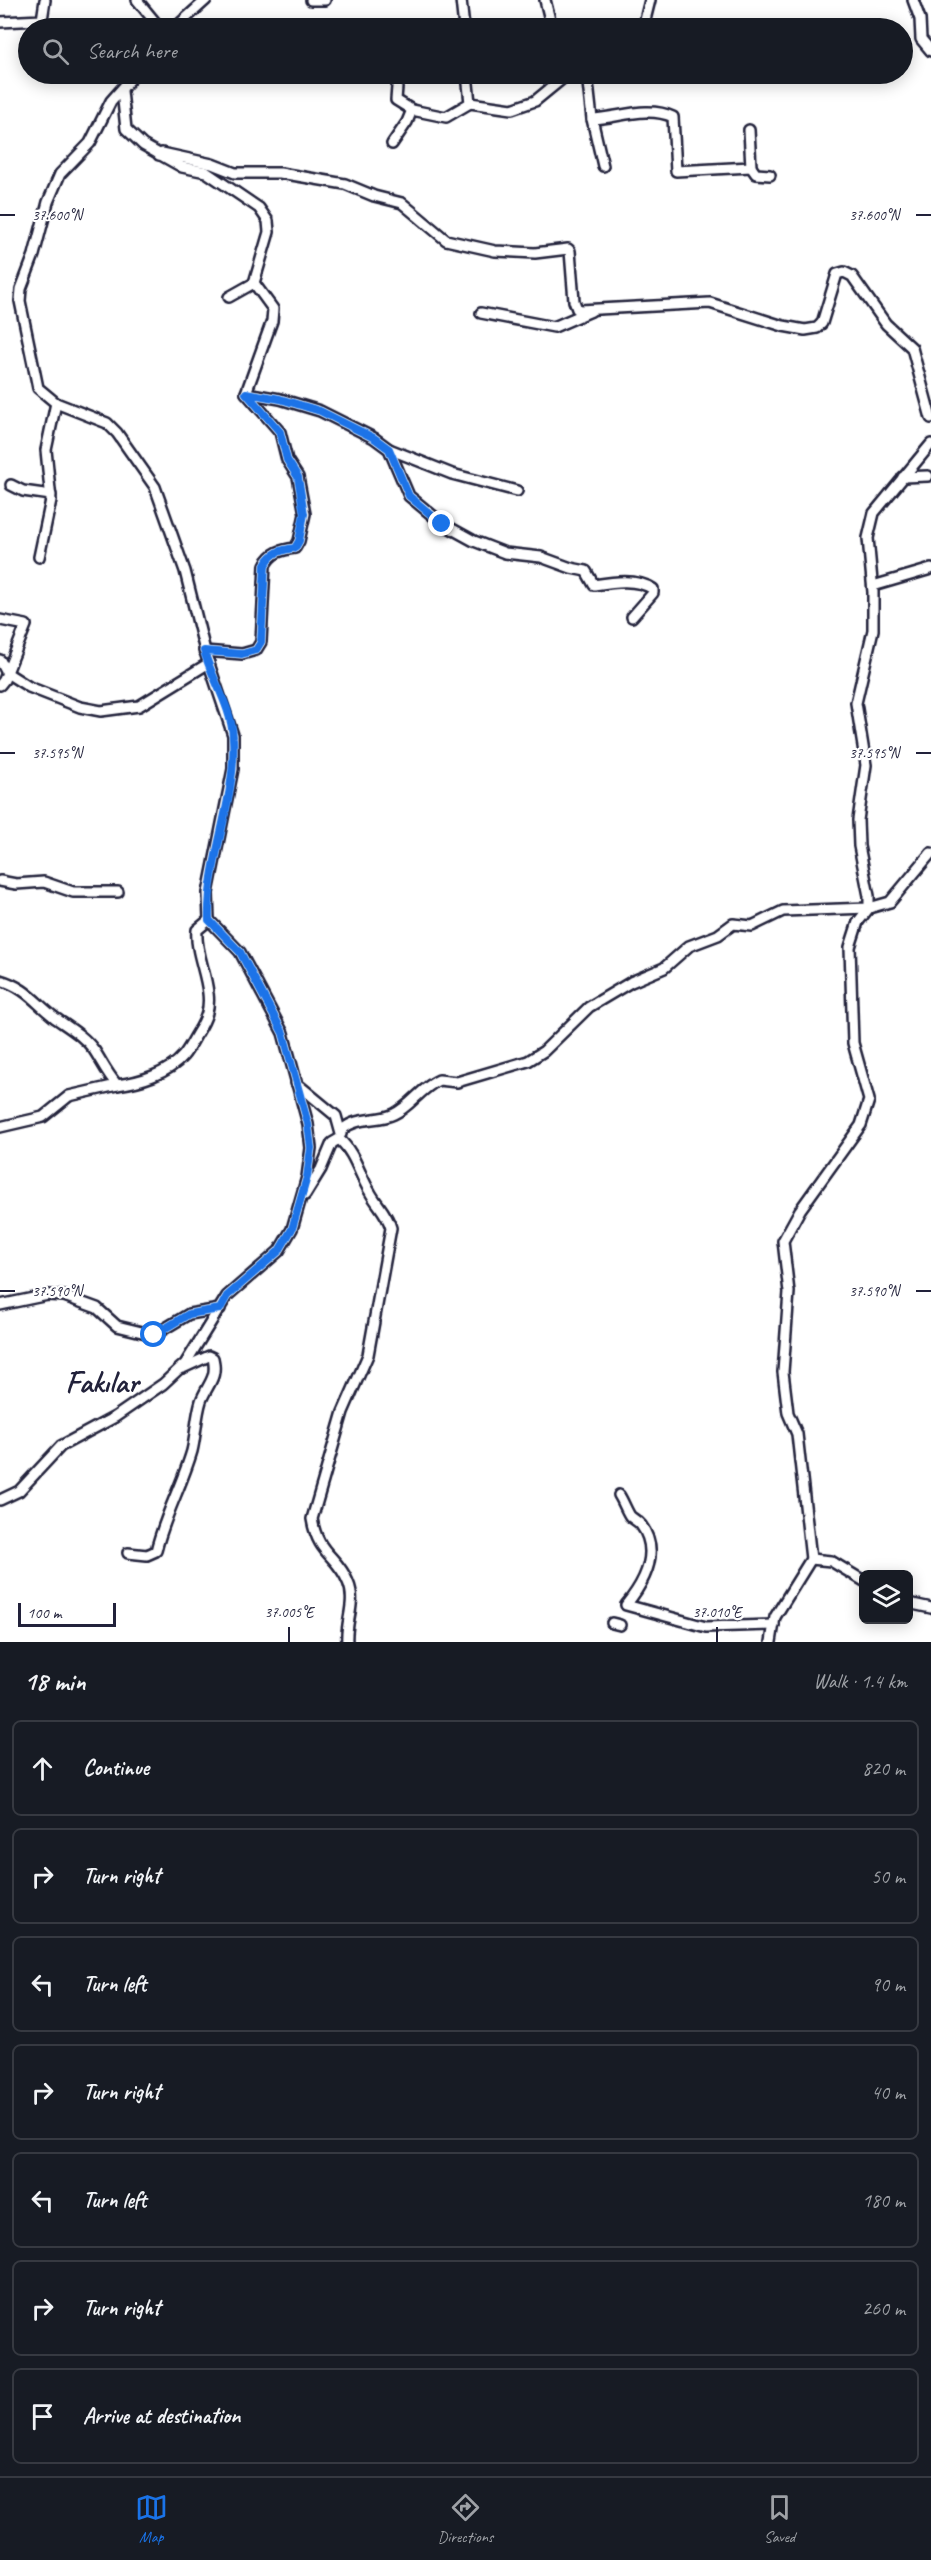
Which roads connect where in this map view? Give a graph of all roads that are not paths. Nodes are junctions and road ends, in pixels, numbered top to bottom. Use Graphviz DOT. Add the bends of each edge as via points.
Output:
graph roads {
  1 [pos="45,0"];
  2 [pos="137,0"];
  3 [pos="206,0"];
  4 [pos="311,0"];
  5 [pos="325,0"];
  6 [pos="461,0"];
  7 [pos="545,0"];
  8 [pos="650,0"];
  9 [pos="913,0"];
  10 [pos="42,18"];
  11 [pos="152,18"];
  12 [pos="185,18"];
  13 [pos="463,18"];
  14 [pos="550,18"];
  15 [pos="646,18"];
  16 [pos="18,21"];
  17 [pos="0,22"];
  18 [pos="931,51"];
  19 [pos="127,84"];
  20 [pos="397,84"];
  21 [pos="468,84"];
  22 [pos="556,84"];
  23 [pos="588,84"];
  24 [pos="122,91"];
  25 [pos="470,104"];
  26 [pos="412,110"];
  27 [pos="592,120"];
  28 [pos="749,130"];
  29 [pos="392,144"];
  30 [pos="159,155"];
  31 [pos="603,166"];
  32 [pos="751,167"];
  33 [pos="770,175"];
  34 [pos="254,283"];
  35 [pos="229,297"];
  36 [pos="594,309"];
  37 [pos="481,313"];
  38 [pos="246,393"];
  39 [pos="56,403"];
  40 [pos="931,418"];
  41 [pos="931,444"];
  42 [pos="389,449"];
  43 [pos="928,476"];
  44 [pos="903,477"];
  45 [pos="11,485"];
  46 [pos="517,491"];
  47 [pos="51,495"];
  48 [pos="39,557"];
  49 [pos="931,569"];
  50 [pos="873,586"];
  51 [pos="632,617"];
  52 [pos="0,620"];
  53 [pos="204,651"];
  54 [pos="0,660"];
  55 [pos="209,663"];
  56 [pos="7,673"];
  57 [pos="0,685"];
  58 [pos="931,853"];
  59 [pos="0,881"];
  60 [pos="118,892"];
  61 [pos="869,908"];
  62 [pos="209,920"];
  63 [pos="0,980"];
  64 [pos="297,1083"];
  65 [pos="117,1085"];
  66 [pos="0,1127"];
  67 [pos="341,1135"];
  68 [pos="298,1205"];
  69 [pos="0,1305"];
  70 [pos="220,1309"];
  71 [pos="178,1370"];
  72 [pos="619,1495"];
  73 [pos="0,1500"];
  74 [pos="128,1553"];
  75 [pos="811,1559"];
  76 [pos="859,1578"];
  77 [pos="913,1604"];
  78 [pos="931,1608"];
  79 [pos="774,1625"];
  80 [pos="347,1642"];
  81 [pos="771,1642"];
  1 -- 10 [label="street"];
  2 -- 11 [label="street"];
  3 -- 12 [label="street"];
  4 -- 5 [label="street"];
  6 -- 13 [label="street"];
  7 -- 14 [label="street"];
  8 -- 15 [label="street"];
  9 -- 18 [label="street" via="920,19 921,39"];
  16 -- 17 [label="street"];
  19 -- 24 [label="street"];
  20 -- 26 [label="street" via="396,100"];
  21 -- 25 [label="street"];
  22 -- 25 [label="street" via="536,101 512,109"];
  23 -- 27 [label="street"];
  24 -- 30 [label="street" via="126,129"];
  24 -- 39 [label="street" via="111,101 90,143 60,174 21,289 38,388"];
  25 -- 26 [label="street" via="446,117"];
  26 -- 29 [label="street"];
  27 -- 31 [label="street"];
  27 -- 32 [label="street" via="664,113 673,117 676,171"];
  28 -- 32 [label="street"];
  30 -- 34 [label="street" via="182,167 206,172 259,208 268,221 269,232"];
  30 -- 36 [label="street" via="212,164 235,173 280,173 345,184 402,203 453,242 535,253 568,249 574,301 578,309"];
  32 -- 33 [label="street" via="756,174"];
  34 -- 35 [label="street"];
  34 -- 38 [label="street" via="273,309"];
  36 -- 37 [label="street" via="554,327"];
  36 -- 40 [label="street" via="710,303 805,330 817,328 822,322 837,274 844,272 852,276 886,324 912,348"];
  38 -- 42 [label="street" via="320,411"];
  38 -- 53 [label="street" via="280,432 287,460 298,477 304,514 295,548 269,556 265,565 261,642 256,650 242,654"];
  39 -- 47 [label="street" via="46,450"];
  39 -- 53 [label="street" via="107,423 155,487 185,571"];
  41 -- 44 [label="street"];
  42 -- 46 [label="street" via="452,474"];
  42 -- 51 [label="street" via="409,496 442,524 474,541 505,553 541,557 586,571 594,585 633,582 653,589 654,593"];
  43 -- 44 [label="street"];
  44 -- 50 [label="street" via="874,513 868,538"];
  45 -- 47 [label="street"];
  47 -- 48 [label="street"];
  49 -- 50 [label="street"];
  50 -- 61 [label="street" via="873,630 856,703 866,765 858,820 859,846"];
  52 -- 56 [label="street" via="26,625"];
  53 -- 55 [label="street"];
  54 -- 56 [label="street"];
  55 -- 56 [label="street" via="139,706 101,711 39,691"];
  55 -- 62 [label="street" via="233,735 233,769 208,893"];
  56 -- 57 [label="street"];
  58 -- 61 [label="street" via="890,902"];
  59 -- 60 [label="street" via="44,882 73,892"];
  61 -- 67 [label="street" via="783,911 752,926 733,924 689,946 664,968 589,1007 528,1061 457,1082 439,1080 393,1115 347,1125"];
  61 -- 75 [label="street" via="858,922 850,947 853,1043 869,1100 861,1125 800,1210 783,1241 789,1292 783,1372 788,1413 796,1434"];
  62 -- 64 [label="street" via="240,952 283,1033"];
  62 -- 65 [label="street" via="197,930 196,939 204,969 208,1016 183,1056 167,1069 135,1083"];
  63 -- 65 [label="street" via="29,993 80,1036"];
  64 -- 67 [label="street" via="336,1116"];
  64 -- 68 [label="street" via="311,1148"];
  65 -- 66 [label="street" via="69,1096 43,1118"];
  67 -- 68 [label="street" via="332,1143"];
  67 -- 80 [label="street" via="370,1192 388,1216 391,1228 368,1355 343,1412 312,1519 321,1548 348,1581 351,1609"];
  68 -- 70 [label="street" via="292,1229 279,1251 227,1296"];
  69 -- 70 [label="street" via="48,1294 64,1296 97,1308 117,1326 154,1335 189,1314"];
  70 -- 71 [label="street"];
  71 -- 73 [label="street" via="115,1417 61,1446 19,1491"];
  71 -- 74 [label="street" via="209,1356 215,1366 213,1381 202,1399 192,1452 156,1551 147,1555"];
  72 -- 79 [label="street" via="650,1540 649,1565 640,1588 626,1605 706,1627"];
  75 -- 76 [label="street" via="831,1561"];
  75 -- 79 [label="street" via="775,1617"];
  77 -- 78 [label="street"];
  79 -- 81 [label="street"];
}
